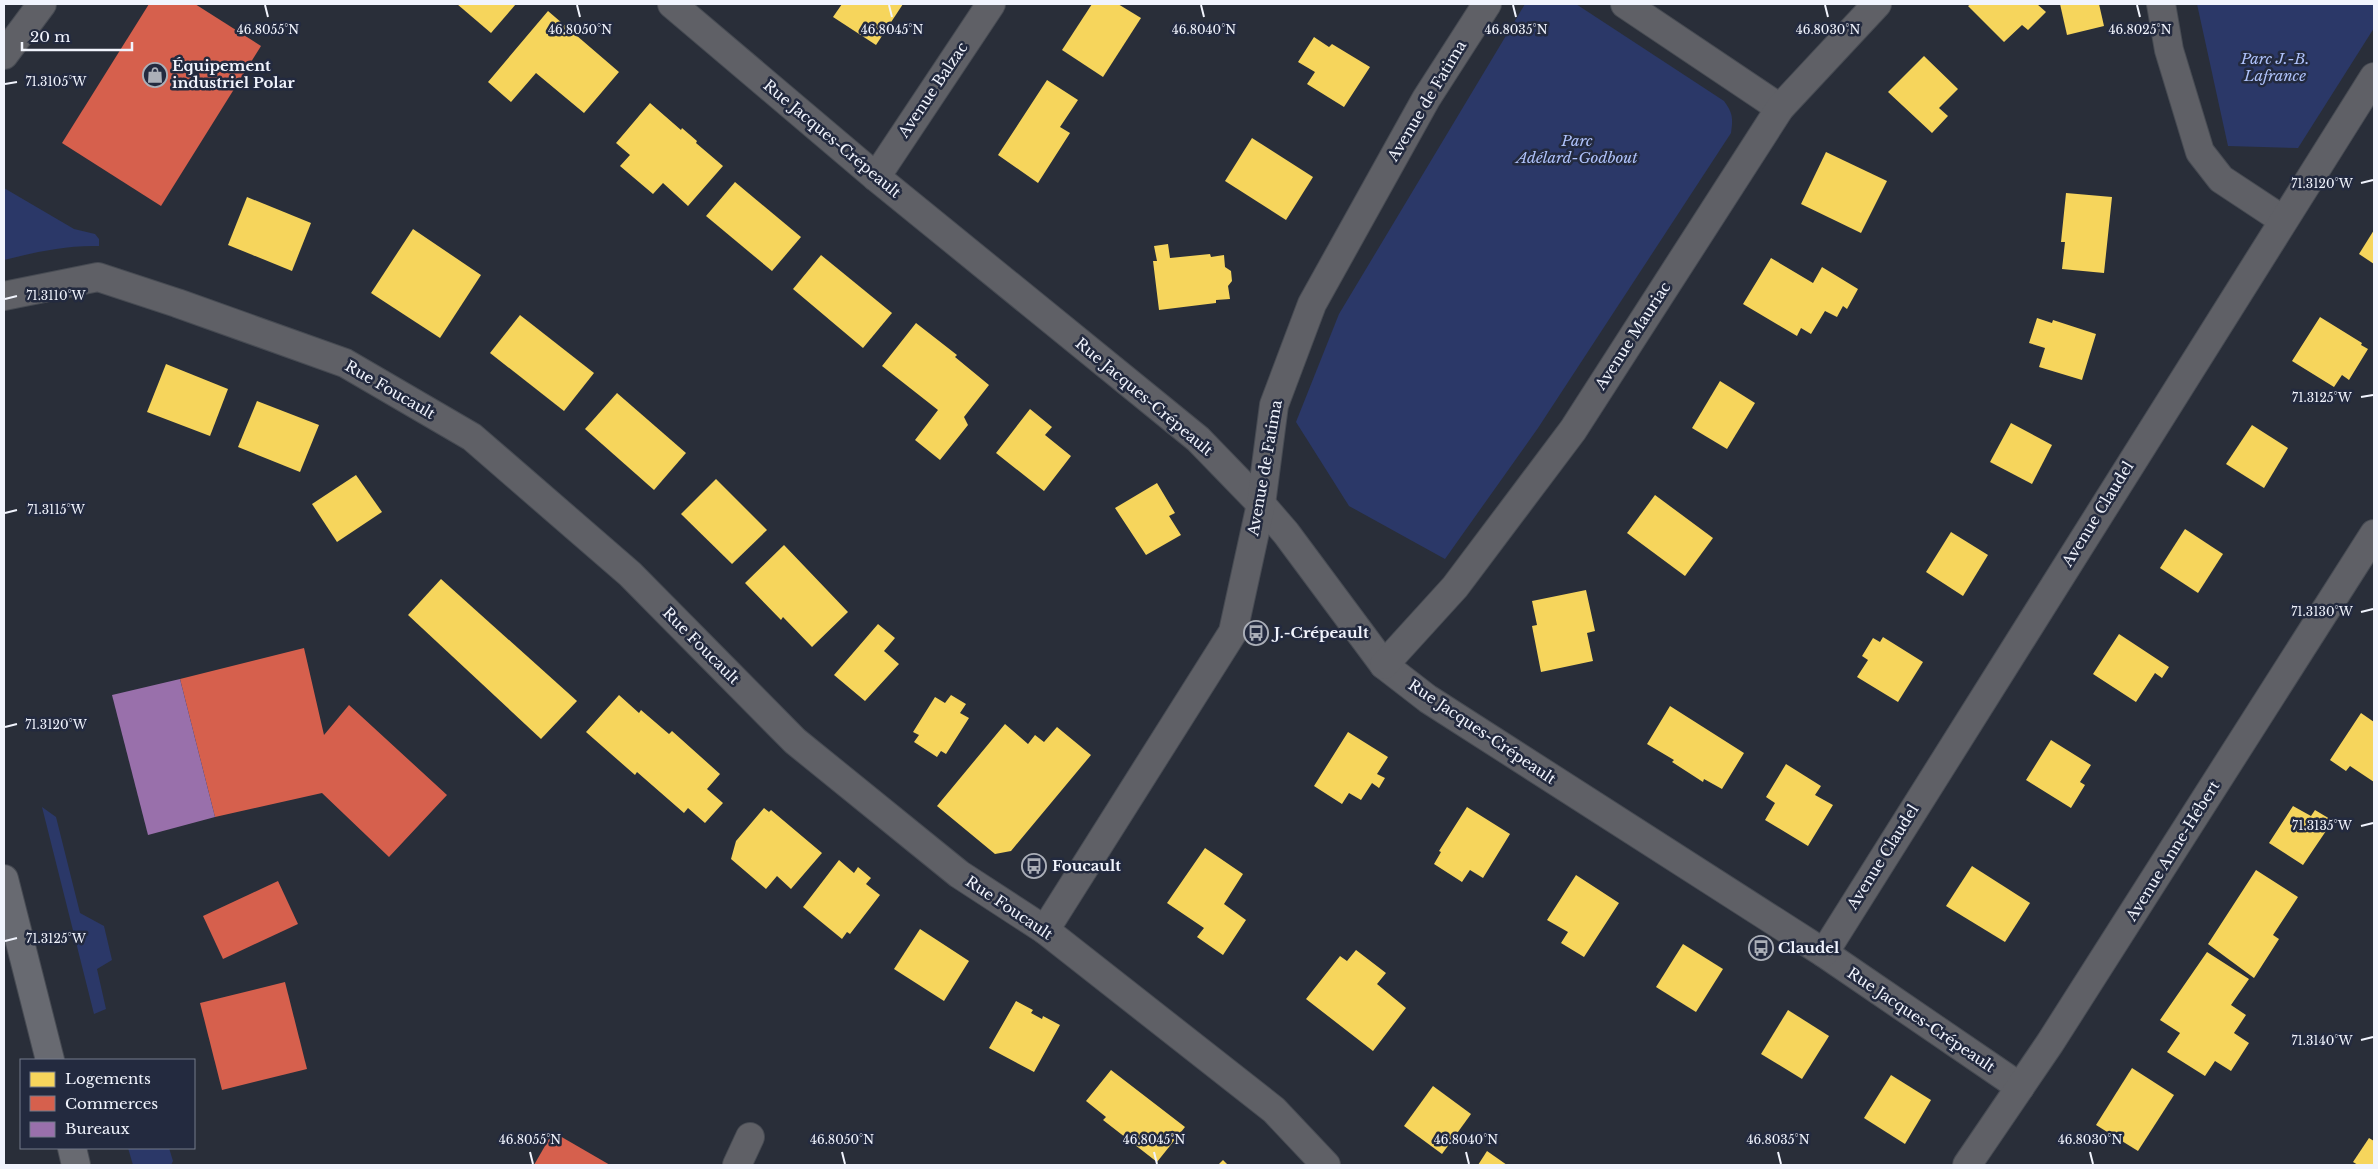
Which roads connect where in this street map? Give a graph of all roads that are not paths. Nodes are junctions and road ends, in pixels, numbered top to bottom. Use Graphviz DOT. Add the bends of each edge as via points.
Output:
graph roads {
  1 [pos="42,4"];
  2 [pos="672,4"];
  3 [pos="991,4"];
  4 [pos="1487,4"];
  5 [pos="1625,4"];
  6 [pos="1877,4"];
  7 [pos="2161,4"];
  8 [pos="4,55"];
  9 [pos="2374,77"];
  10 [pos="1780,108"];
  11 [pos="876,177"];
  12 [pos="2283,220"];
  13 [pos="4,296"];
  14 [pos="1261,504"];
  15 [pos="2374,534"];
  16 [pos="1384,665"];
  17 [pos="4,878"];
  18 [pos="1045,930"];
  19 [pos="1824,953"];
  20 [pos="50,1059"];
  21 [pos="2020,1087"];
  22 [pos="750,1137"];
  23 [pos="72,1149"];
  24 [pos="1974,1163"];
  25 [pos="76,1165"];
  26 [pos="737,1165"];
  27 [pos="1326,1165"];
  1 -- 8 [label="street"];
  2 -- 11 [label="street, Rue Jacques-Crépeault"];
  3 -- 11 [label="street, Avenue Balzac"];
  4 -- 14 [label="street, Avenue de Fatima" via="1426,99 1312,304 1274,405"];
  5 -- 10 [label="street"];
  6 -- 10 [label="street, Avenue Mauriac"];
  7 -- 12 [label="street" via="2169,50 2200,152 2221,179"];
  9 -- 12 [label="street, Avenue Claudel"];
  10 -- 16 [label="street, Avenue Mauriac" via="1573,430 1455,587"];
  11 -- 14 [label="street, Rue Jacques-Crépeault" via="1198,439"];
  12 -- 19 [label="street, Avenue Claudel"];
  13 -- 18 [label="street, Rue Foucault" via="98,278 345,363 472,438 630,574 795,742 959,874"];
  14 -- 16 [label="street, Rue Jacques-Crépeault"];
  14 -- 18 [label="street, Avenue de Fatima" via="1234,632"];
  15 -- 21 [label="street, Avenue Anne-Hébert"];
  16 -- 19 [label="street, Rue Jacques-Crépeault" via="1428,699"];
  17 -- 20 [label="main road"];
  18 -- 27 [label="street, Rue Foucault" via="1274,1110"];
  19 -- 21 [label="street, Rue Jacques-Crépeault"];
  21 -- 24 [label="street, Avenue Anne-Hébert"];
  22 -- 26 [label="street"];
  23 -- 25 [label="main road"];
}
